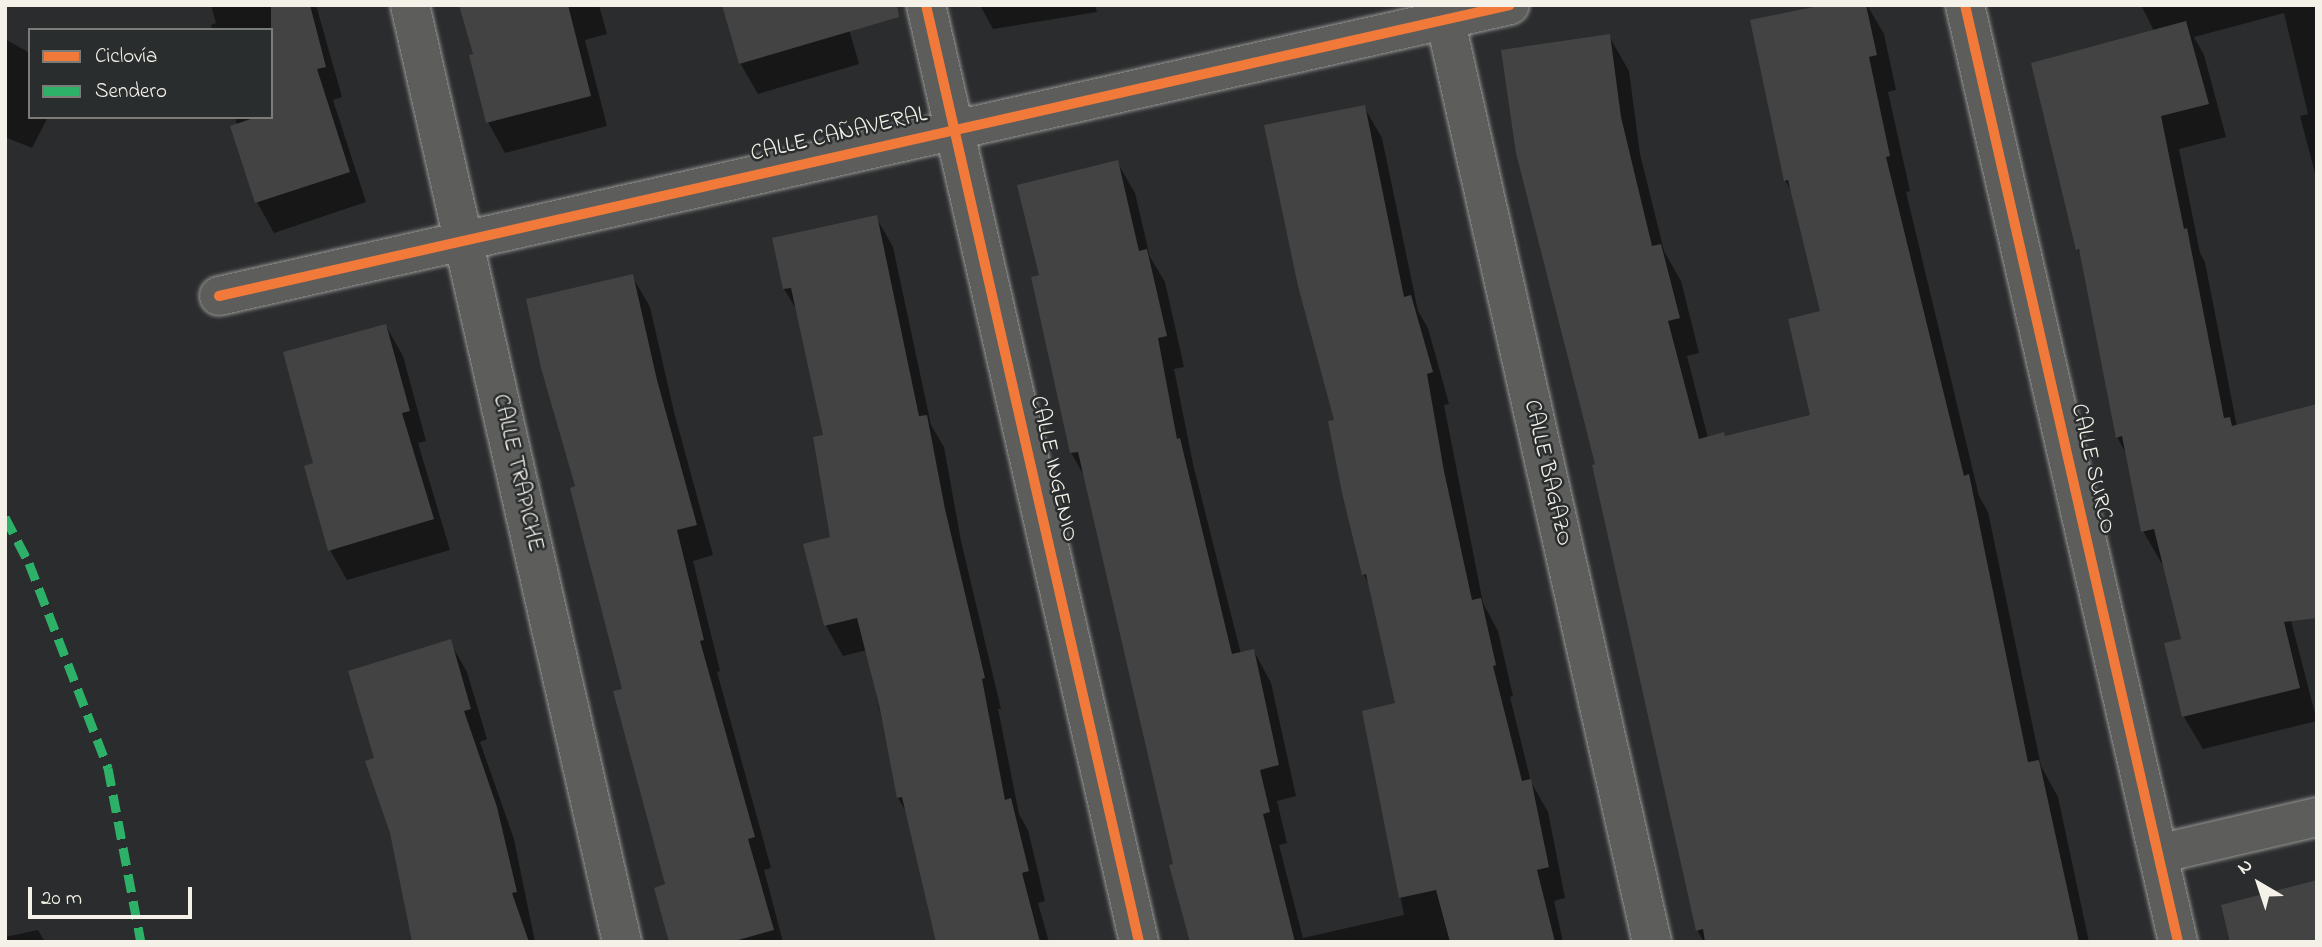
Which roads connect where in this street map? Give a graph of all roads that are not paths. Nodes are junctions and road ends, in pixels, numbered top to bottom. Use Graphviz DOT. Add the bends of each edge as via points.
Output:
graph roads {
  1 [pos="410,5"];
  2 [pos="926,5"];
  3 [pos="1510,5"];
  4 [pos="1965,5"];
  5 [pos="1444,13"];
  6 [pos="954,131"];
  7 [pos="464,239"];
  8 [pos="219,296"];
  9 [pos="2317,817"];
  10 [pos="2158,854"];
  11 [pos="622,942"];
  12 [pos="1139,942"];
  13 [pos="1652,942"];
  14 [pos="2178,942"];
  1 -- 7 [label="street, CALLE TRAPICHE"];
  2 -- 6 [label="street, CALLE INGENIO"];
  3 -- 5 [label="street, CALLE CAÑAVERAL"];
  4 -- 10 [label="street, CALLE SURCO"];
  5 -- 6 [label="street, CALLE CAÑAVERAL"];
  5 -- 13 [label="street, CALLE BAGAZO"];
  6 -- 7 [label="street, CALLE CAÑAVERAL"];
  6 -- 12 [label="street, CALLE INGENIO"];
  7 -- 8 [label="street, CALLE CAÑAVERAL"];
  7 -- 11 [label="street, CALLE TRAPICHE"];
  9 -- 10 [label="street"];
  10 -- 14 [label="street, CALLE SURCO"];
}
